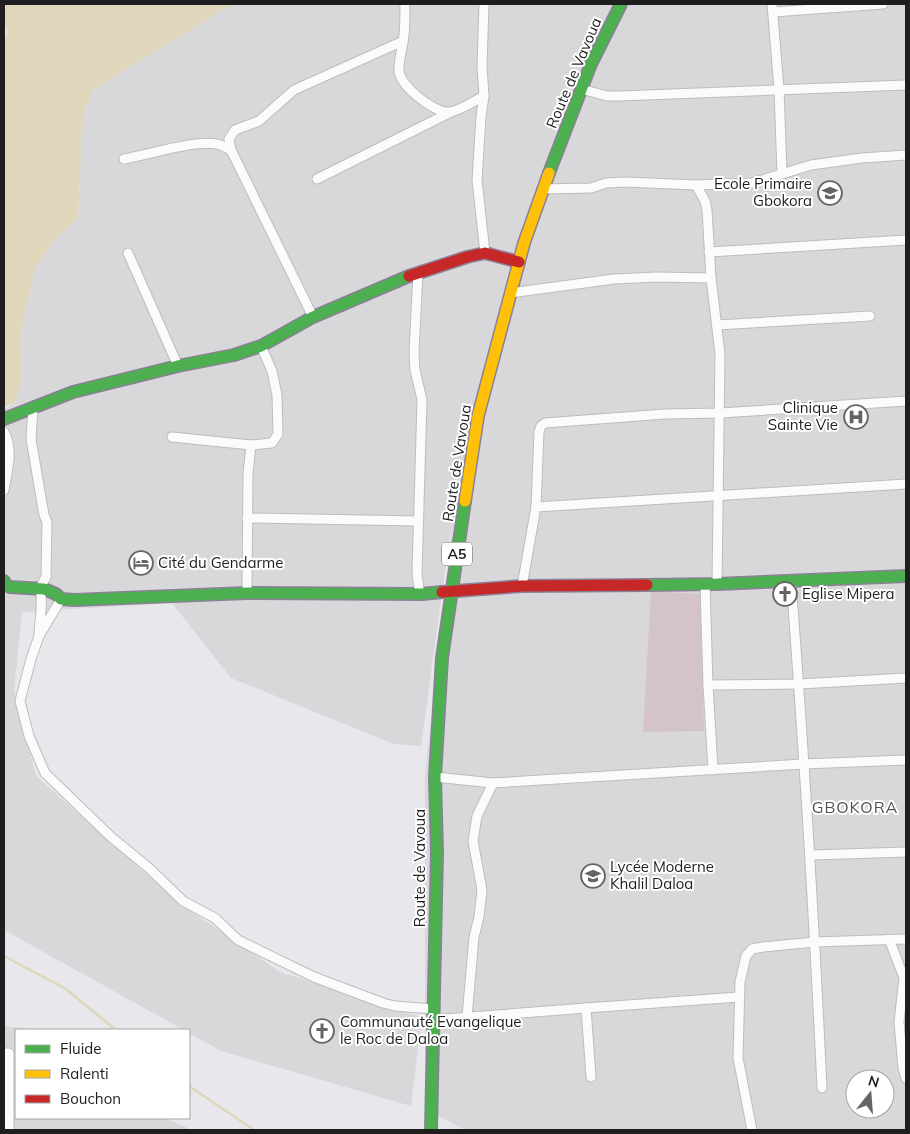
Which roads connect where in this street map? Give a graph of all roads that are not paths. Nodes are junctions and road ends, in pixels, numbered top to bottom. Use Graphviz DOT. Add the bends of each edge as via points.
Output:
graph roads {
  1 [pos="405,4"];
  2 [pos="484,4"];
  3 [pos="620,4"];
  4 [pos="883,4"];
  5 [pos="772,8"];
  6 [pos="403,41"];
  7 [pos="906,84"];
  8 [pos="581,89"];
  9 [pos="778,89"];
  10 [pos="484,96"];
  11 [pos="451,112"];
  12 [pos="231,150"];
  13 [pos="906,155"];
  14 [pos="124,160"];
  15 [pos="782,173"];
  16 [pos="317,179"];
  17 [pos="696,185"];
  18 [pos="543,189"];
  19 [pos="906,240"];
  20 [pos="709,252"];
  21 [pos="128,253"];
  22 [pos="485,253"];
  23 [pos="519,262"];
  24 [pos="418,272"];
  25 [pos="711,278"];
  26 [pos="510,294"];
  27 [pos="870,316"];
  28 [pos="313,317"];
  29 [pos="717,325"];
  30 [pos="261,346"];
  31 [pos="178,366"];
  32 [pos="906,401"];
  33 [pos="33,408"];
  34 [pos="721,413"];
  35 [pos="4,419"];
  36 [pos="4,432"];
  37 [pos="172,437"];
  38 [pos="251,445"];
  39 [pos="906,484"];
  40 [pos="4,490"];
  41 [pos="719,496"];
  42 [pos="536,507"];
  43 [pos="247,518"];
  44 [pos="418,521"];
  45 [pos="906,576"];
  46 [pos="4,581"];
  47 [pos="791,581"];
  48 [pos="705,584"];
  49 [pos="718,584"];
  50 [pos="522,586"];
  51 [pos="40,588"];
  52 [pos="451,590"];
  53 [pos="247,593"];
  54 [pos="422,594"];
  55 [pos="61,599"];
  56 [pos="39,636"];
  57 [pos="906,678"];
  58 [pos="799,684"];
  59 [pos="708,685"];
  60 [pos="906,760"];
  61 [pos="803,764"];
  62 [pos="713,770"];
  63 [pos="435,777"];
  64 [pos="493,783"];
  65 [pos="906,852"];
  66 [pos="811,855"];
  67 [pos="889,939"];
  68 [pos="906,939"];
  69 [pos="815,942"];
  70 [pos="739,997"];
  71 [pos="586,1008"];
  72 [pos="433,1014"];
  73 [pos="467,1017"];
  74 [pos="903,1037"];
  75 [pos="4,1053"];
  76 [pos="591,1077"];
  77 [pos="906,1078"];
  78 [pos="822,1088"];
  79 [pos="9,1130"];
  80 [pos="431,1130"];
  81 [pos="752,1130"];
  1 -- 6 [label="street"];
  2 -- 10 [label="street"];
  3 -- 8 [label="street, Route de Vavoua / A5"];
  4 -- 5 [label="street"];
  5 -- 9 [label="street"];
  6 -- 11 [label="street" via="398,71 403,82 434,108"];
  6 -- 12 [label="street" via="294,90 259,121 234,130 229,140"];
  7 -- 9 [label="street"];
  8 -- 9 [label="street" via="607,96"];
  8 -- 18 [label="street, Route de Vavoua / A5"];
  9 -- 15 [label="street"];
  10 -- 11 [label="street"];
  10 -- 22 [label="street" via="477,180"];
  11 -- 16 [label="street"];
  12 -- 14 [label="street" via="205,144"];
  12 -- 28 [label="street"];
  13 -- 15 [label="street" via="819,164"];
  15 -- 17 [label="street" via="752,183"];
  17 -- 18 [label="street" via="626,182 591,188"];
  17 -- 20 [label="street" via="705,201"];
  18 -- 23 [label="street, Route de Vavoua / A5"];
  19 -- 20 [label="street"];
  20 -- 25 [label="street"];
  21 -- 31 [label="street"];
  22 -- 23 [label="street"];
  22 -- 24 [label="street"];
  23 -- 26 [label="street, Route de Vavoua / A5"];
  24 -- 28 [label="street"];
  24 -- 44 [label="street" via="414,353 422,400"];
  25 -- 26 [label="street" via="619,278"];
  25 -- 29 [label="street"];
  26 -- 52 [label="street, Route de Vavoua / A5" via="478,416"];
  27 -- 29 [label="street"];
  28 -- 30 [label="street"];
  29 -- 34 [label="street"];
  30 -- 31 [label="street"];
  30 -- 38 [label="street" via="272,371 277,395 278,434 272,443"];
  31 -- 33 [label="street" via="73,392"];
  32 -- 34 [label="street"];
  33 -- 35 [label="street"];
  33 -- 51 [label="street" via="31,439 47,522 46,577"];
  34 -- 41 [label="street"];
  34 -- 42 [label="street" via="545,423 539,432"];
  36 -- 40 [label="street" via="9,450"];
  37 -- 38 [label="street"];
  38 -- 43 [label="street"];
  39 -- 41 [label="street"];
  41 -- 42 [label="street"];
  41 -- 49 [label="street"];
  42 -- 50 [label="street"];
  43 -- 44 [label="street"];
  43 -- 53 [label="street"];
  44 -- 54 [label="street" via="417,574"];
  45 -- 47 [label="street"];
  46 -- 51 [label="street" via="10,587"];
  47 -- 49 [label="street"];
  47 -- 58 [label="street"];
  48 -- 49 [label="street"];
  48 -- 50 [label="street"];
  48 -- 59 [label="street"];
  50 -- 52 [label="street"];
  51 -- 55 [label="street" via="55,592"];
  51 -- 56 [label="street"];
  52 -- 54 [label="street"];
  52 -- 63 [label="street, Route de Vavoua / A5" via="442,658"];
  53 -- 54 [label="street"];
  53 -- 55 [label="street"];
  55 -- 56 [label="street"];
  56 -- 72 [label="street" via="20,701 29,736 45,773 110,836 150,868 183,901 215,918 238,940 314,977 383,1003"];
  57 -- 58 [label="street"];
  58 -- 59 [label="street"];
  58 -- 61 [label="street"];
  59 -- 62 [label="street"];
  60 -- 61 [label="street"];
  61 -- 62 [label="street"];
  61 -- 66 [label="street"];
  62 -- 64 [label="street"];
  63 -- 64 [label="street"];
  63 -- 72 [label="street, Route de Vavoua / A5" via="437,853"];
  64 -- 73 [label="street" via="477,816 474,841 482,890"];
  65 -- 66 [label="street"];
  66 -- 69 [label="street"];
  67 -- 68 [label="street"];
  67 -- 69 [label="street"];
  67 -- 74 [label="street" via="904,978 899,1022"];
  69 -- 70 [label="street" via="752,949 746,956"];
  69 -- 78 [label="street"];
  70 -- 71 [label="street"];
  70 -- 81 [label="street" via="738,1058"];
  71 -- 73 [label="street"];
  71 -- 76 [label="street"];
  72 -- 73 [label="street"];
  72 -- 80 [label="street, Route de Vavoua / A5"];
  74 -- 77 [label="street"];
  75 -- 79 [label="street" via="9,1053"];
}
